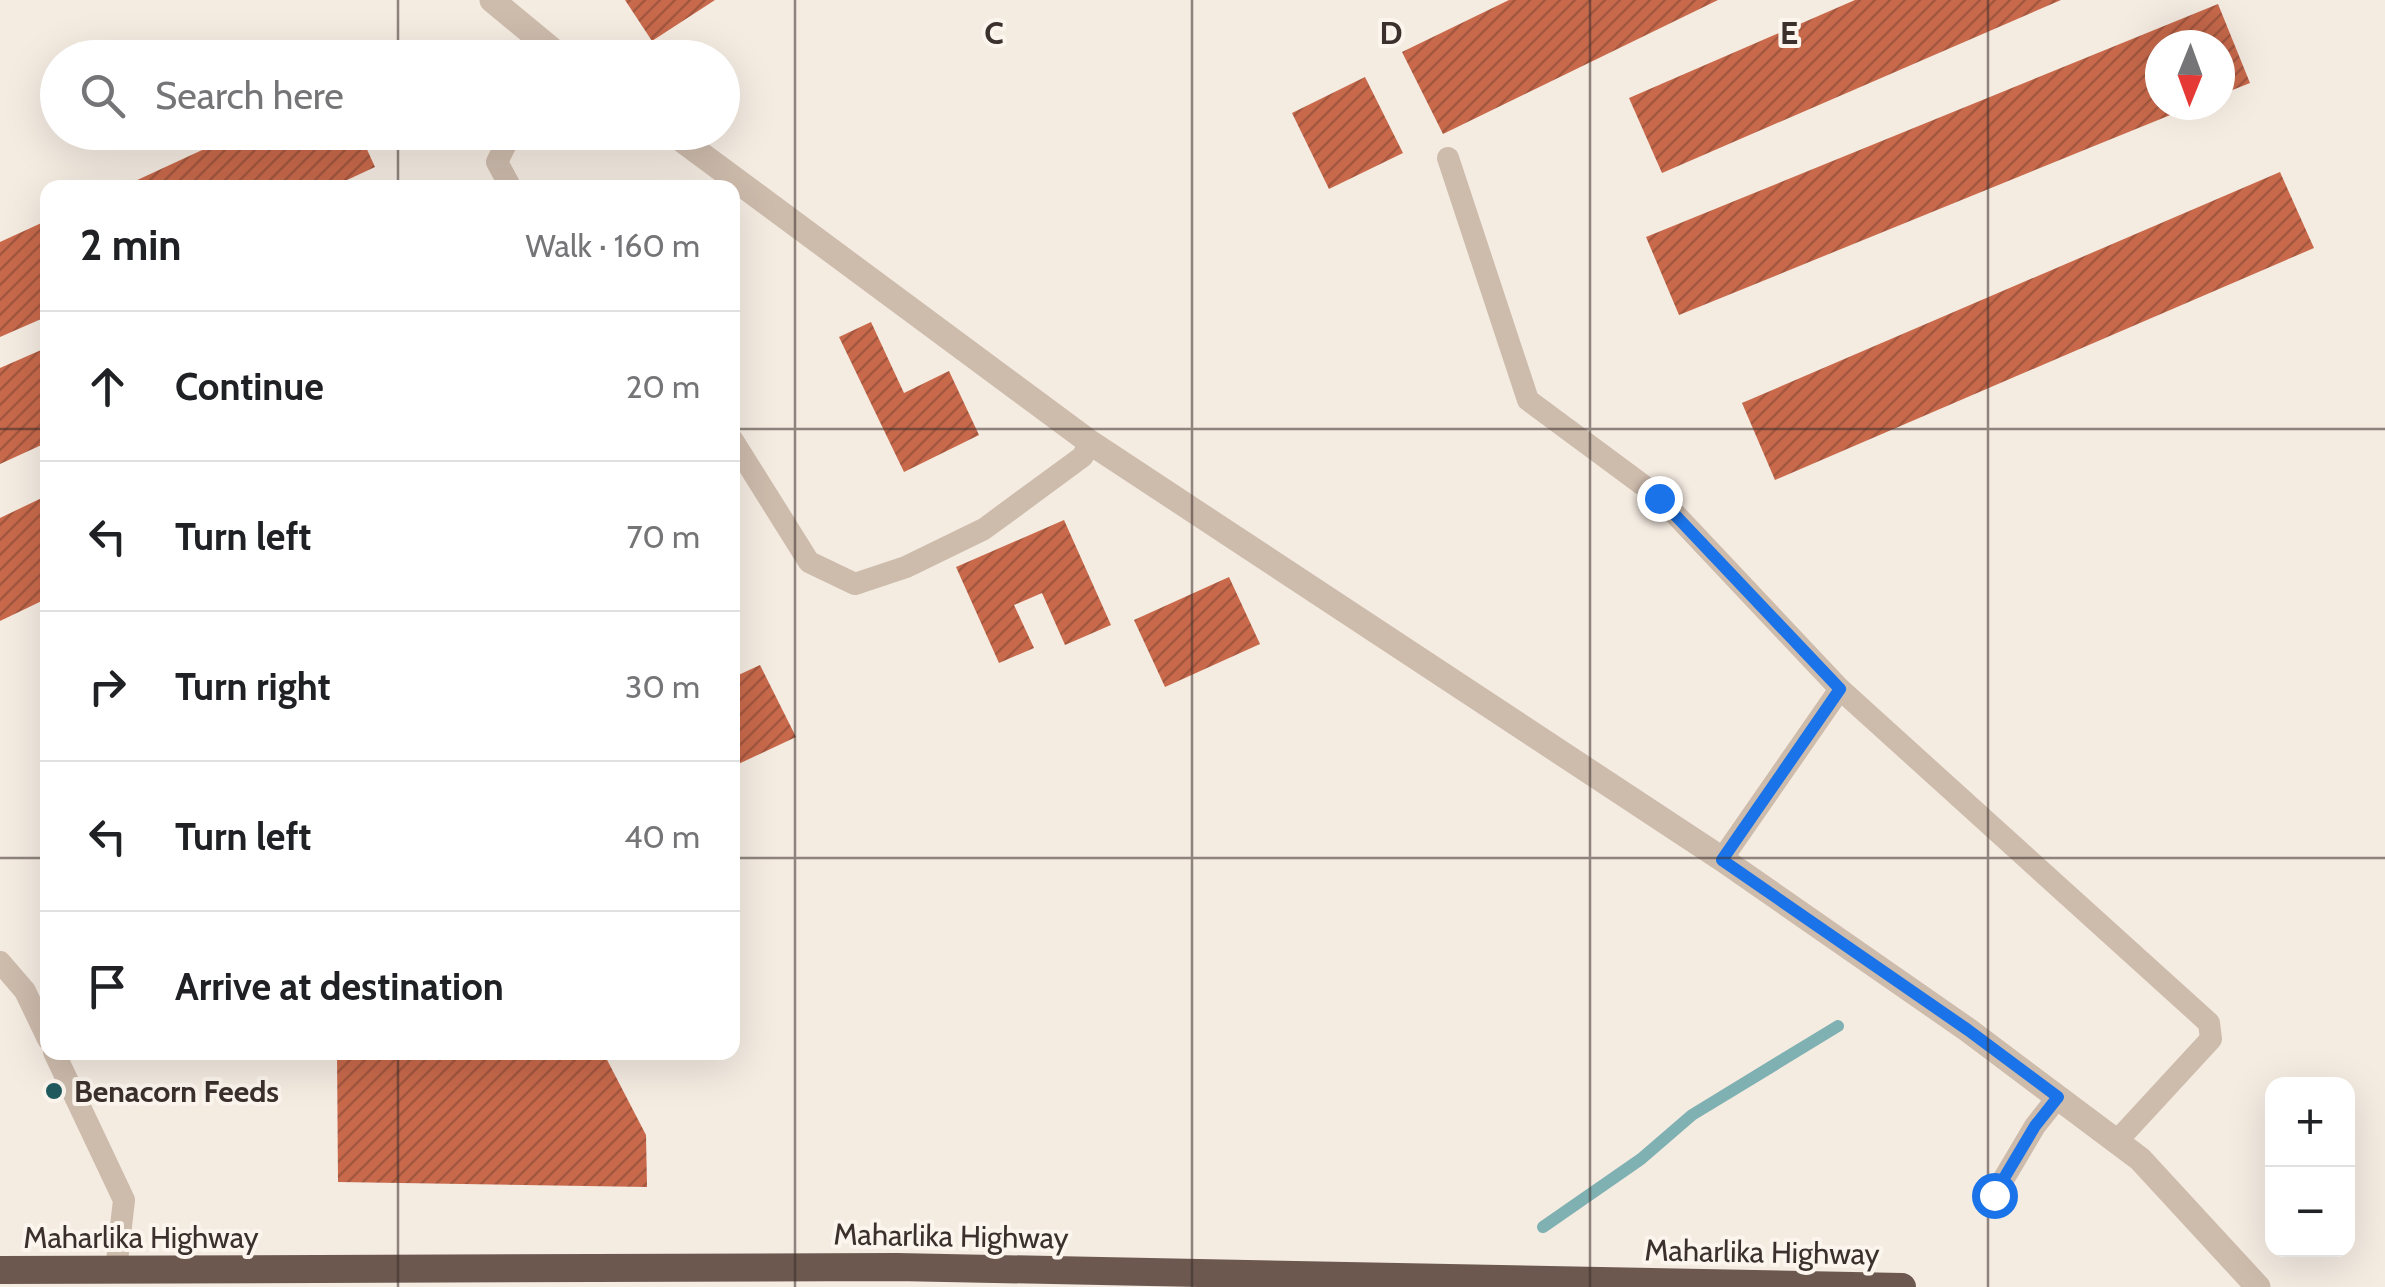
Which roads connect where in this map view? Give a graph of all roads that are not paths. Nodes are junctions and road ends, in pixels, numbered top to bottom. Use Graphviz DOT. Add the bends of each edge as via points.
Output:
graph roads {
  1 [pos="492,0"];
  2 [pos="537,40"];
  3 [pos="503,150"];
  4 [pos="695,150"];
  5 [pos="1448,158"];
  6 [pos="507,180"];
  7 [pos="736,180"];
  8 [pos="740,183"];
  9 [pos="1091,443"];
  10 [pos="740,452"];
  11 [pos="1840,689"];
  12 [pos="1722,860"];
  13 [pos="0,962"];
  14 [pos="40,1022"];
  15 [pos="58,1060"];
  16 [pos="2058,1097"];
  17 [pos="2117,1141"];
  18 [pos="1994,1195"];
  19 [pos="0,1270"];
  20 [pos="116,1270"];
  21 [pos="1788,1286"];
  22 [pos="1902,1287"];
  23 [pos="2258,1287"];
  1 -- 2 [label="street"];
  3 -- 6 [label="lane" via="497,162"];
  4 -- 7 [label="street"];
  5 -- 11 [label="lane" via="1528,400 1659,498"];
  8 -- 9 [label="street"];
  9 -- 10 [label="lane" via="984,529 855,584 809,562"];
  9 -- 12 [label="street"];
  11 -- 12 [label="lane"];
  11 -- 17 [label="lane" via="2209,1022 2212,1039"];
  12 -- 16 [label="street"];
  13 -- 14 [label="lane"];
  15 -- 20 [label="lane" via="124,1200"];
  16 -- 17 [label="street"];
  16 -- 18 [label="lane"];
  17 -- 23 [label="street"];
  19 -- 20 [label="highway, Maharlika Highway"];
  20 -- 21 [label="highway, Maharlika Highway" via="897,1267"];
  21 -- 22 [label="highway, Maharlika Highway"];
}
